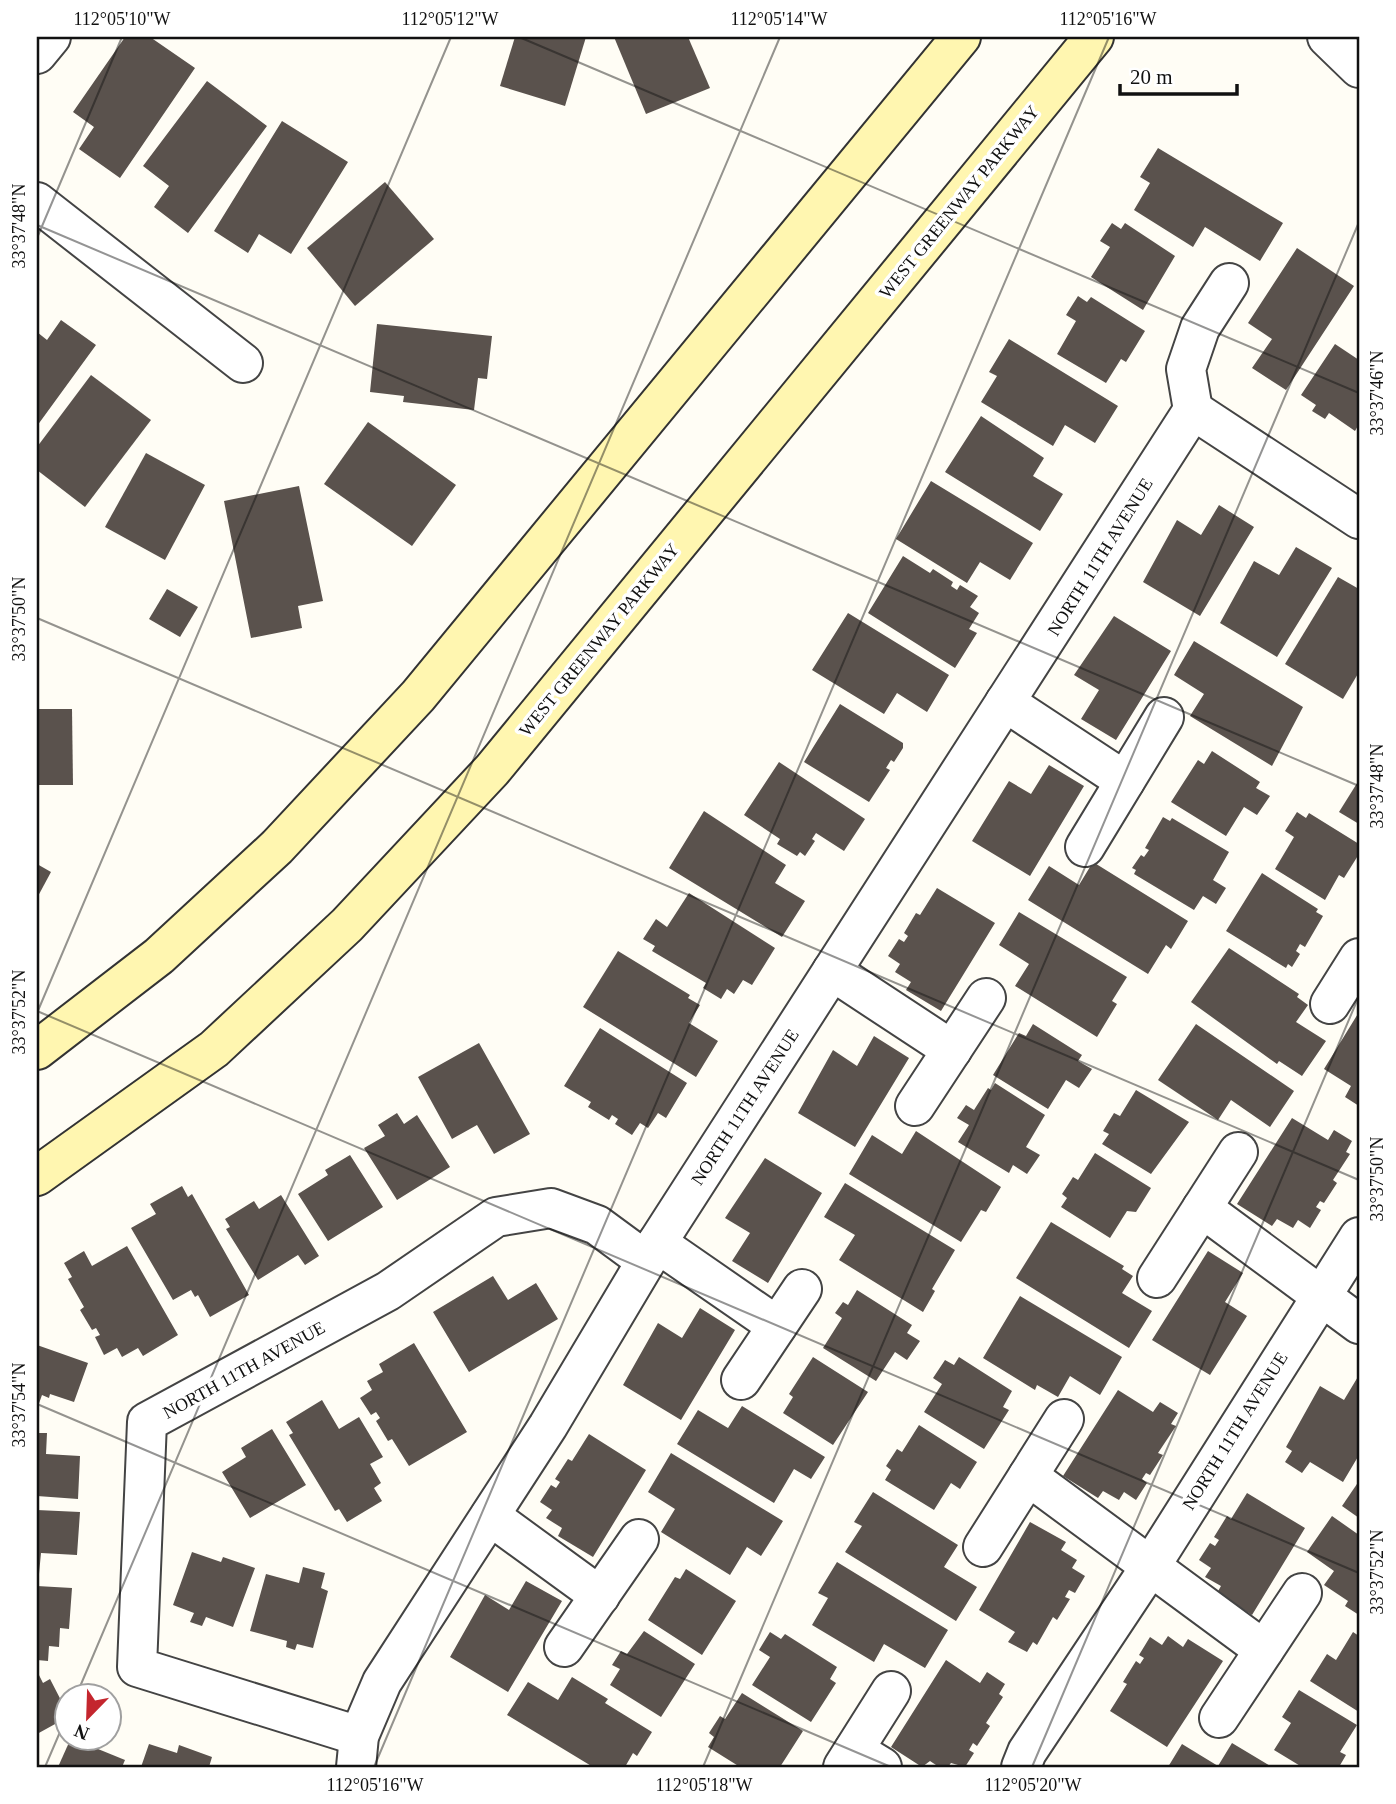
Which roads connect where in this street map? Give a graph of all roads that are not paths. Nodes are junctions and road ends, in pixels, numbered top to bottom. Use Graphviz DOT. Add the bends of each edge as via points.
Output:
graph roads {
  1 [pos="51,37"];
  2 [pos="961,37"];
  3 [pos="1094,37"];
  4 [pos="1327,37"];
  5 [pos="37,54"];
  6 [pos="1359,68"];
  7 [pos="37,202"];
  8 [pos="1229,283"];
  9 [pos="243,363"];
  10 [pos="1193,410"];
  11 [pos="1359,519"];
  12 [pos="1005,702"];
  13 [pos="1164,717"];
  14 [pos="1125,781"];
  15 [pos="1085,847"];
  16 [pos="1359,958"];
  17 [pos="832,971"];
  18 [pos="986,998"];
  19 [pos="1331,1004"];
  20 [pos="37,1050"];
  21 [pos="952,1050"];
  22 [pos="915,1106"];
  23 [pos="1238,1152"];
  24 [pos="37,1177"];
  25 [pos="1202,1208"];
  26 [pos="1359,1237"];
  27 [pos="652,1252"];
  28 [pos="1157,1278"];
  29 [pos="802,1289"];
  30 [pos="1321,1297"];
  31 [pos="1359,1324"];
  32 [pos="777,1326"];
  33 [pos="741,1380"];
  34 [pos="1064,1419"];
  35 [pos="1028,1476"];
  36 [pos="490,1516"];
  37 [pos="639,1539"];
  38 [pos="983,1547"];
  39 [pos="1150,1567"];
  40 [pos="1302,1593"];
  41 [pos="600,1596"];
  42 [pos="564,1647"];
  43 [pos="1264,1650"];
  44 [pos="891,1691"];
  45 [pos="1219,1718"];
  46 [pos="358,1752"];
  47 [pos="860,1761"];
  48 [pos="1021,1767"];
  1 -- 5 [label="street"];
  2 -- 20 [label="main road" via="418,696 258,865 159,956"];
  3 -- 24 [label="main road, WEST GREENWAY PARKWAY" via="492,770 347,925 214,1049"];
  4 -- 6 [label="street"];
  7 -- 9 [label="street"];
  8 -- 10 [label="street" via="1200,328 1186,369"];
  10 -- 11 [label="street"];
  10 -- 12 [label="street, NORTH 11TH AVENUE"];
  12 -- 14 [label="street"];
  12 -- 17 [label="street, NORTH 11TH AVENUE"];
  13 -- 14 [label="street"];
  14 -- 15 [label="street"];
  16 -- 19 [label="street"];
  17 -- 21 [label="street"];
  17 -- 27 [label="street, NORTH 11TH AVENUE"];
  18 -- 21 [label="street"];
  21 -- 22 [label="street"];
  23 -- 25 [label="street"];
  25 -- 28 [label="street"];
  25 -- 30 [label="street"];
  26 -- 30 [label="street, NORTH 11TH AVENUE"];
  27 -- 32 [label="street, NORTH 11TH AVENUE"];
  27 -- 36 [label="street, NORTH 11TH AVENUE"];
  27 -- 46 [label="street, NORTH 11TH AVENUE" via="551,1208 496,1217 388,1291 147,1422 137,1667"];
  29 -- 32 [label="street"];
  30 -- 31 [label="street"];
  30 -- 39 [label="street, NORTH 11TH AVENUE"];
  32 -- 33 [label="street"];
  34 -- 35 [label="street"];
  35 -- 38 [label="street"];
  35 -- 39 [label="street"];
  36 -- 41 [label="street"];
  36 -- 46 [label="street, NORTH 11TH AVENUE" via="382,1682"];
  37 -- 41 [label="street"];
  39 -- 43 [label="street"];
  39 -- 48 [label="street, NORTH 11TH AVENUE"];
  40 -- 43 [label="street"];
  41 -- 42 [label="street"];
  43 -- 45 [label="street"];
  44 -- 47 [label="street"];
}
